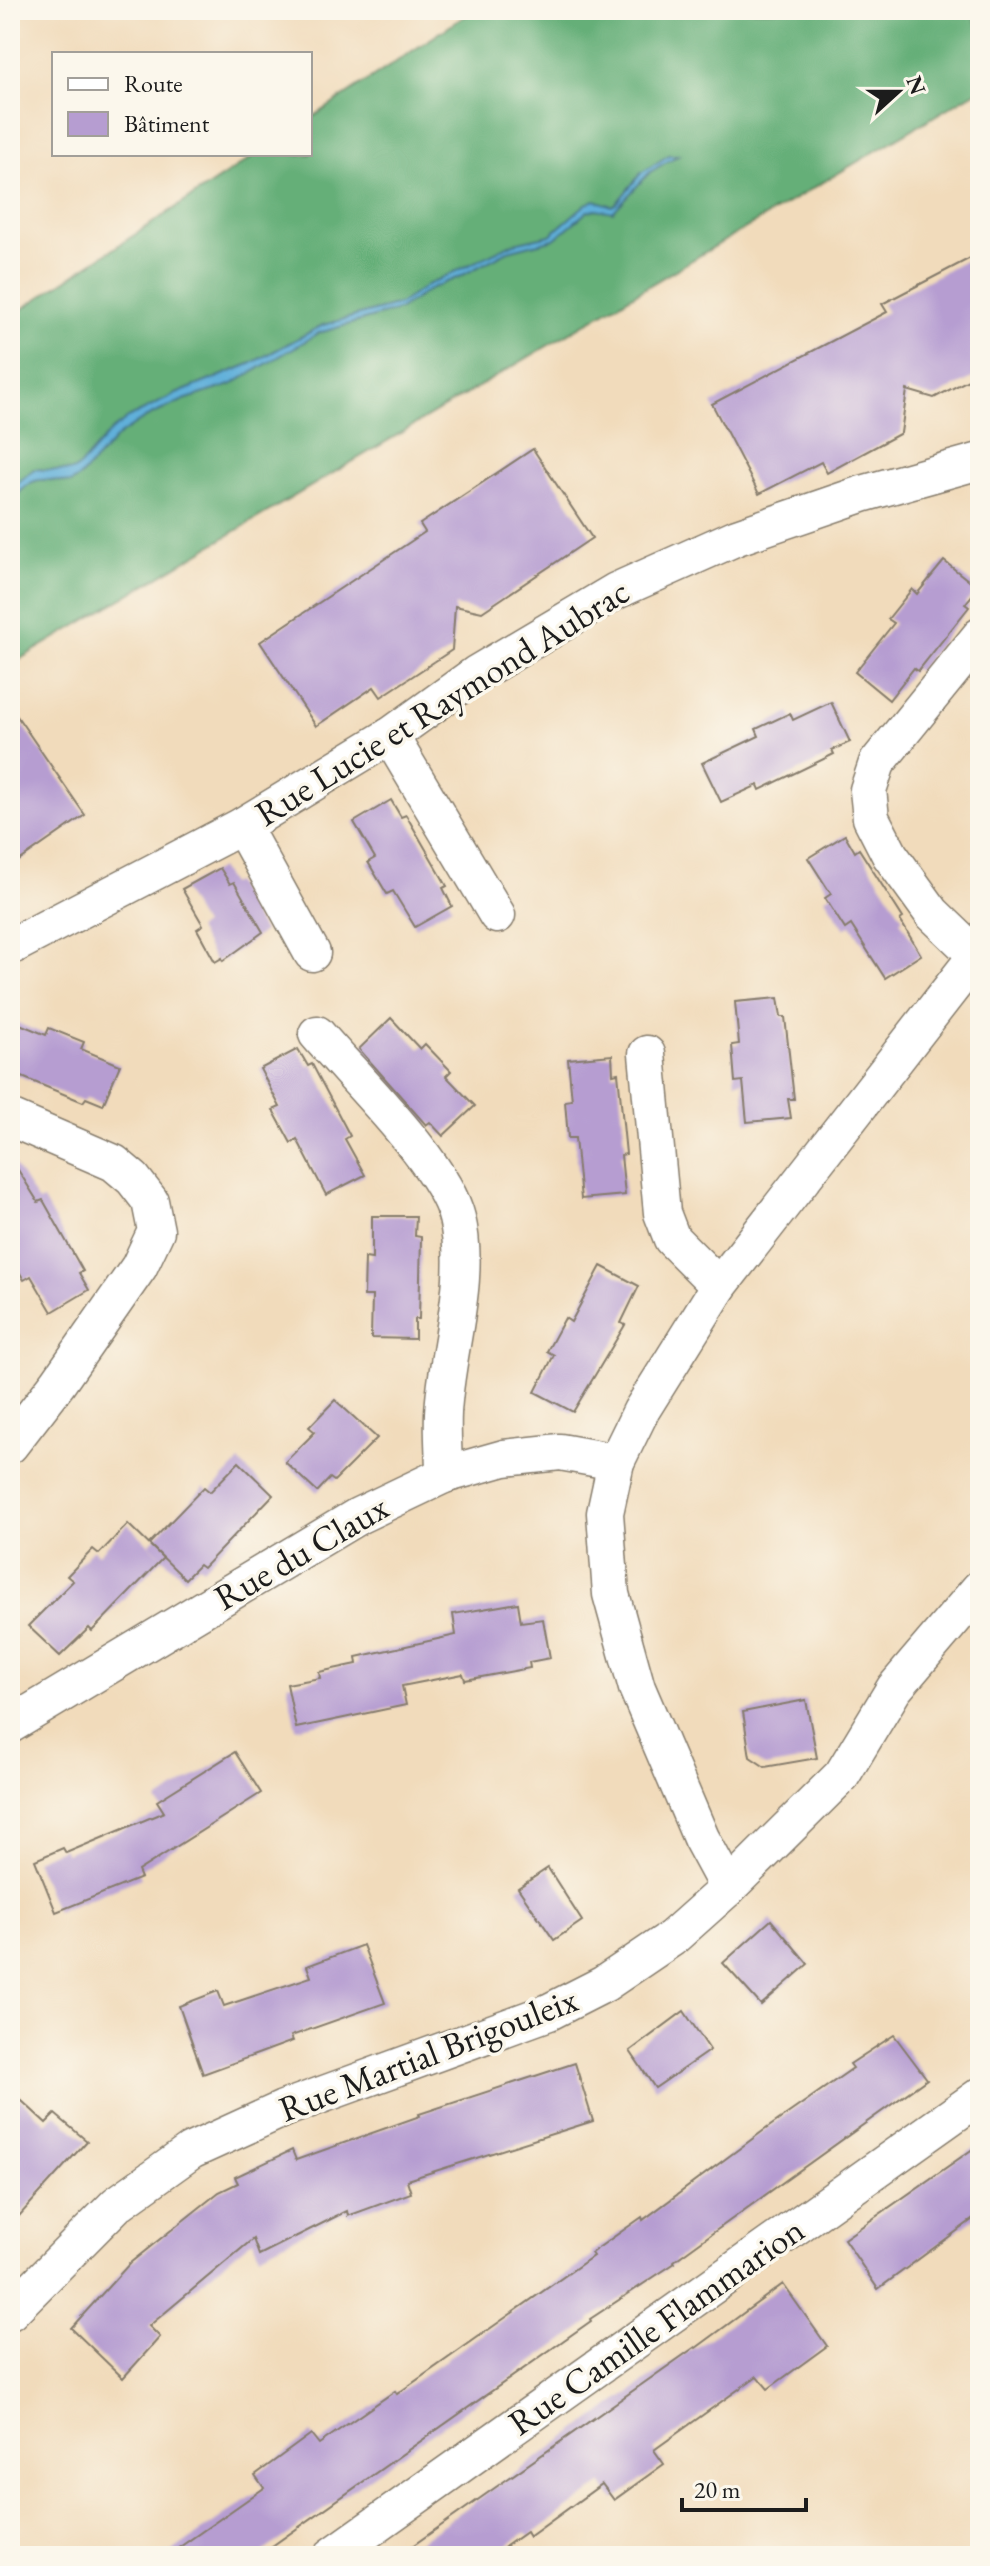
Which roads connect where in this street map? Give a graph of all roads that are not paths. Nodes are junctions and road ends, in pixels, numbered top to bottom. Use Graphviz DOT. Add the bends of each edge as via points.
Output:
graph roads {
  1 [pos="980,461"];
  2 [pos="980,636"];
  3 [pos="390,736"];
  4 [pos="242,826"];
  5 [pos="497,915"];
  6 [pos="10,947"];
  7 [pos="312,953"];
  8 [pos="978,954"];
  9 [pos="317,1034"];
  10 [pos="647,1054"];
  11 [pos="10,1118"];
  12 [pos="719,1286"];
  13 [pos="10,1445"];
  14 [pos="616,1462"];
  15 [pos="444,1475"];
  16 [pos="980,1588"];
  17 [pos="10,1725"];
  18 [pos="728,1888"];
  19 [pos="980,2096"];
  20 [pos="10,2312"];
  21 [pos="332,2556"];
  1 -- 3 [label="street, Rue Lucie et Raymond Aubrac" via="737,537 616,591 476,674"];
  2 -- 8 [label="street" via="877,763 868,790 871,818 890,855 932,913"];
  3 -- 4 [label="street, Rue Lucie et Raymond Aubrac"];
  3 -- 5 [label="street"];
  4 -- 6 [label="street, Rue Lucie et Raymond Aubrac"];
  4 -- 7 [label="street"];
  8 -- 12 [label="street"];
  9 -- 15 [label="street" via="416,1147 442,1183 457,1217 462,1260 443,1413"];
  10 -- 12 [label="street" via="662,1213 672,1239"];
  11 -- 13 [label="street" via="114,1163 150,1201 156,1231 139,1267"];
  12 -- 14 [label="street" via="641,1411"];
  14 -- 15 [label="street, Rue du Claux" via="560,1452 504,1458"];
  14 -- 18 [label="street" via="605,1513 611,1594 637,1688"];
  15 -- 17 [label="street, Rue du Claux" via="358,1516"];
  16 -- 18 [label="street, Rue Martial Brigouleix" via="894,1689 842,1775"];
  18 -- 20 [label="street, Rue Martial Brigouleix" via="672,1938 604,1984 549,2012 283,2109 191,2151 117,2204"];
  19 -- 21 [label="street, Rue Camille Flammarion"];
}
